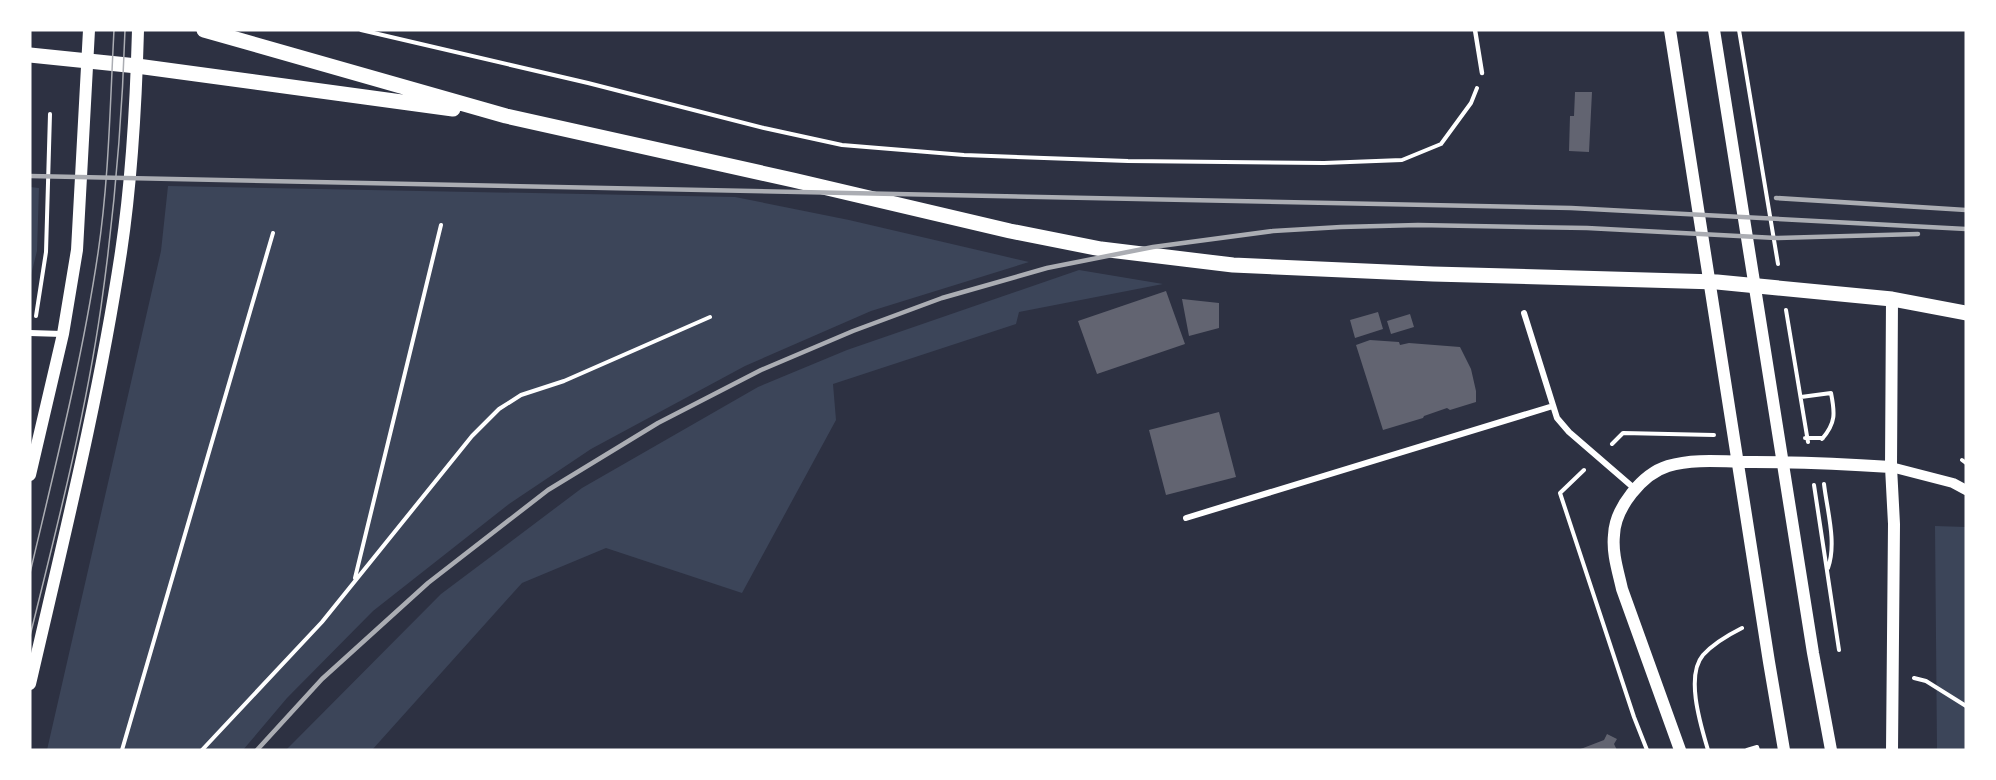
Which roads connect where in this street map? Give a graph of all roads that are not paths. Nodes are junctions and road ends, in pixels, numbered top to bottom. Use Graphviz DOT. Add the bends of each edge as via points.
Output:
graph roads {
  1 [pos="89,30"];
  2 [pos="138,30"];
  3 [pos="204,30"];
  4 [pos="1476,30"];
  5 [pos="1670,30"];
  6 [pos="1714,30"];
  7 [pos="30,55"];
  8 [pos="87,60"];
  9 [pos="137,66"];
  10 [pos="1482,73"];
  11 [pos="506,116"];
  12 [pos="1893,299"];
  13 [pos="1524,313"];
  14 [pos="1966,313"];
  15 [pos="31,333"];
  16 [pos="63,334"];
  17 [pos="1553,406"];
  18 [pos="1891,467"];
  19 [pos="30,475"];
  20 [pos="1635,489"];
  21 [pos="1966,490"];
  22 [pos="1186,518"];
  23 [pos="30,684"];
  24 [pos="1680,750"];
  25 [pos="1784,750"];
  26 [pos="1831,750"];
  27 [pos="1892,750"];
  1 -- 8 [label="main road"];
  2 -- 9 [label="main road"];
  3 -- 11 [label="main road"];
  4 -- 10 [label="lane"];
  5 -- 25 [label="main road"];
  6 -- 26 [label="main road"];
  7 -- 8 [label="main road"];
  8 -- 9 [label="main road"];
  8 -- 16 [label="main road" via="78,250"];
  9 -- 11 [label="main road"];
  9 -- 23 [label="main road" via="122,250 105,350"];
  11 -- 12 [label="main road" via="1101,249 1233,265 1717,282"];
  12 -- 14 [label="main road"];
  12 -- 18 [label="main road"];
  13 -- 17 [label="street"];
  15 -- 16 [label="street"];
  16 -- 19 [label="main road"];
  17 -- 20 [label="street" via="1569,432"];
  17 -- 22 [label="street"];
  18 -- 20 [label="main road" via="1823,462 1695,462 1666,466"];
  18 -- 21 [label="street"];
  18 -- 27 [label="main road"];
  20 -- 24 [label="main road" via="1621,511 1614,533 1615,562"];
}
